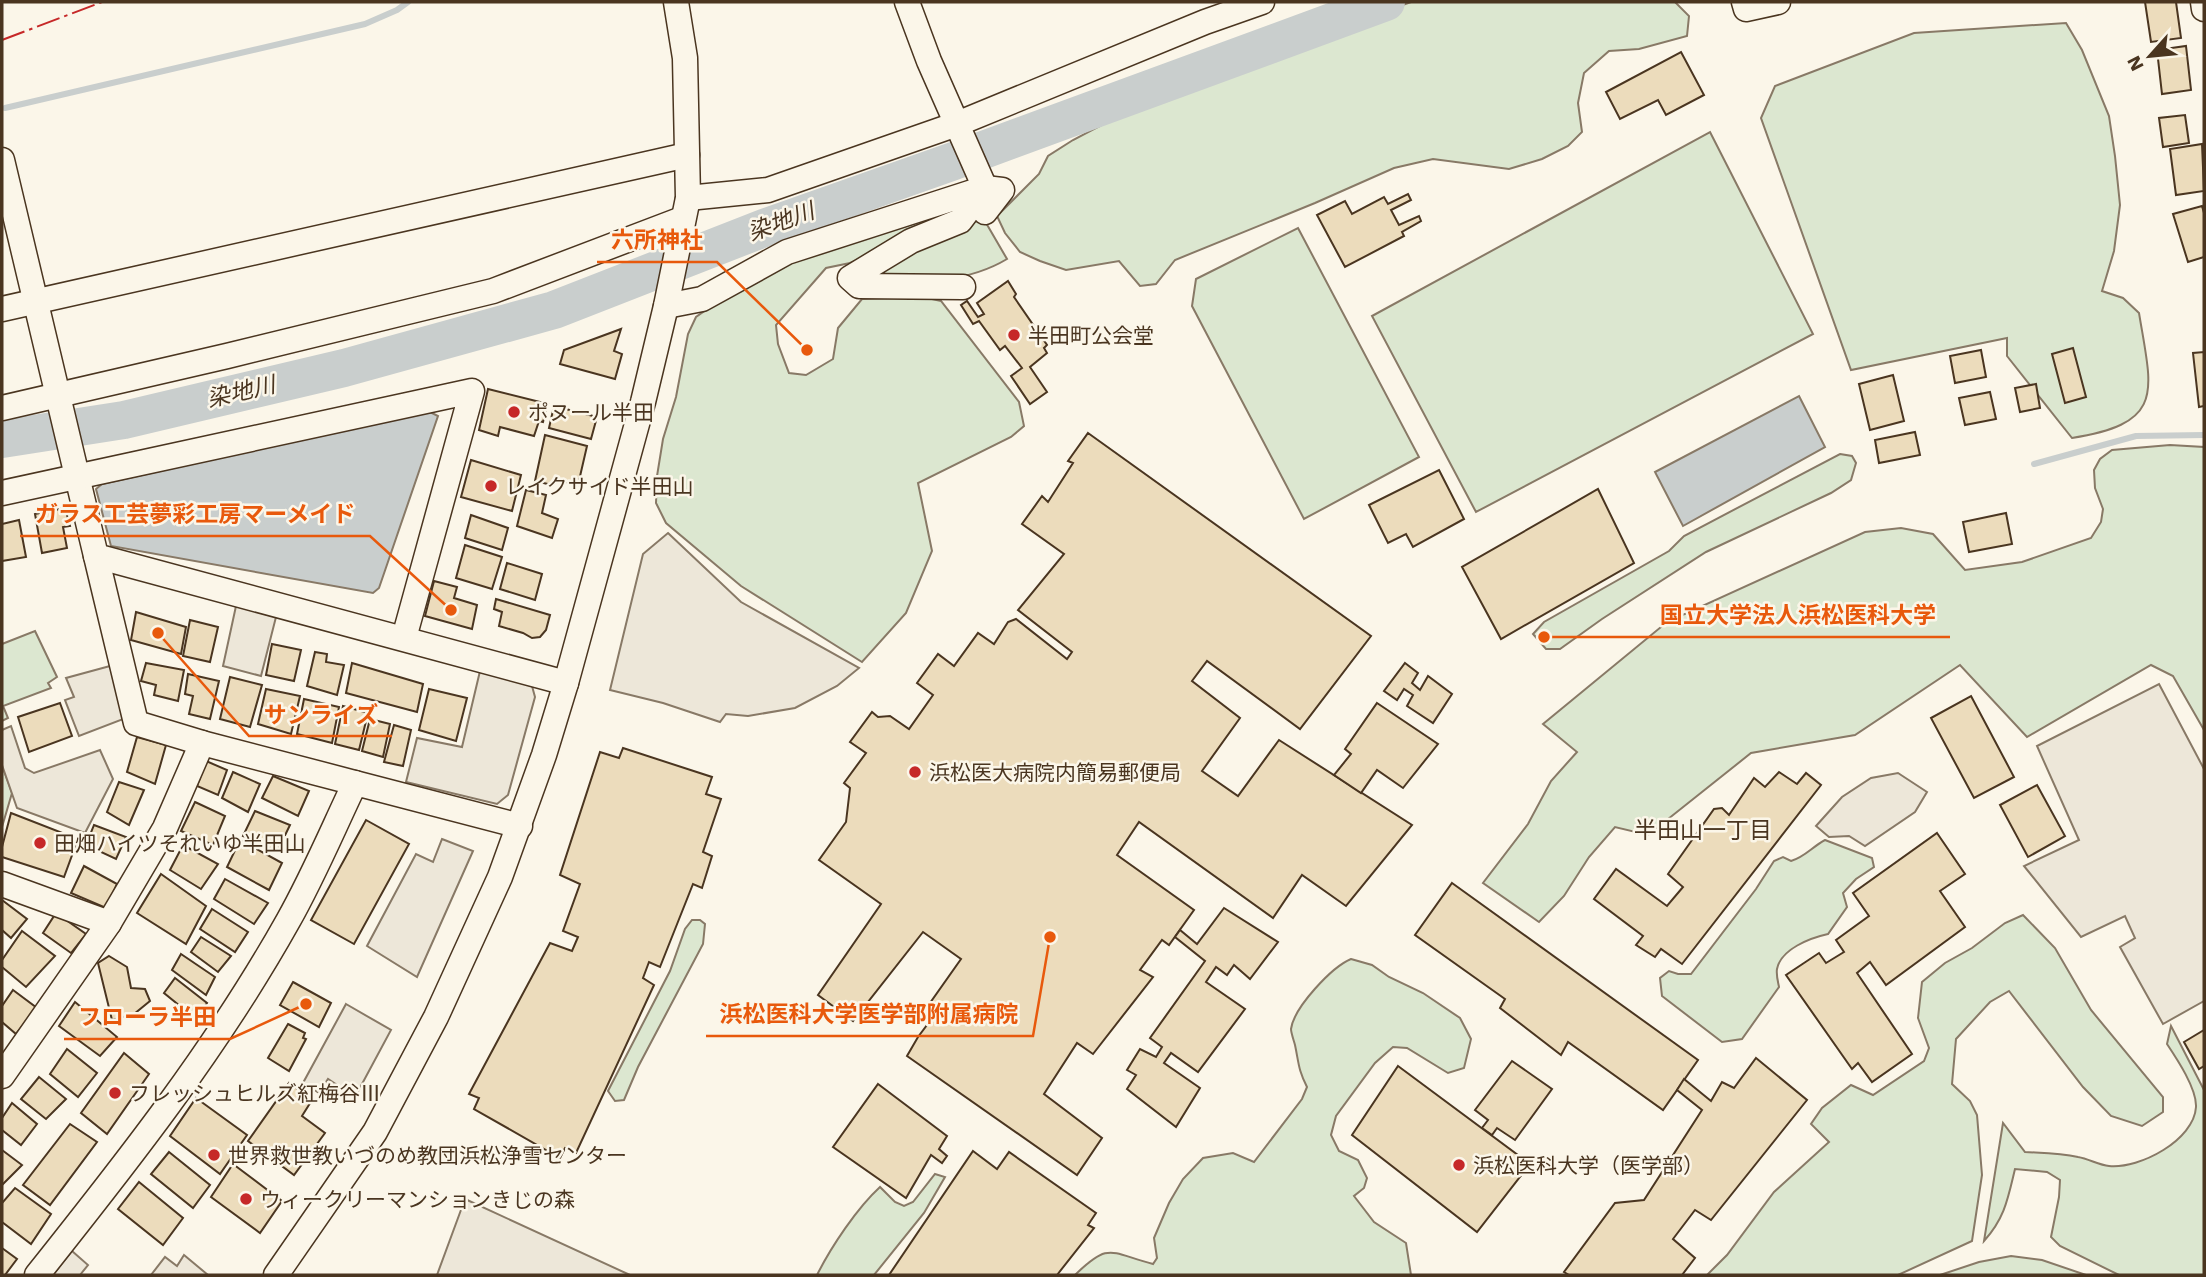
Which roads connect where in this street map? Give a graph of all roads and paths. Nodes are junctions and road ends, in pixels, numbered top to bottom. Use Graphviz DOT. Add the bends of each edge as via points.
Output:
graph roads {
  1 [pos="676,2"];
  2 [pos="906,2"];
  3 [pos="1262,2"];
  4 [pos="1744,2"];
  5 [pos="1778,2"];
  6 [pos="2203,2"];
  7 [pos="2204,9"];
  8 [pos="958,127"];
  9 [pos="687,155"];
  10 [pos="2,160"];
  11 [pos="984,193"];
  12 [pos="683,219"];
  13 [pos="963,287"];
  14 [pos="34,302"];
  15 [pos="666,306"];
  16 [pos="2,309"];
  17 [pos="59,402"];
  18 [pos="2,408"];
  19 [pos="75,467"];
  20 [pos="2,493"];
  21 [pos="96,556"];
  22 [pos="404,638"];
  23 [pos="566,682"];
  24 [pos="202,743"];
  25 [pos="355,783"];
  26 [pos="520,826"];
  27 [pos="2,884"];
  28 [pos="109,923"];
  29 [pos="2,1076"];
  30 [pos="37,1275"];
  31 [pos="276,1275"];
  1 -- 9 [label="street" via="685,58"];
  2 -- 8 [label="street"];
  3 -- 8 [label="street"];
  4 -- 5 [label="street" via="1746,9"];
  6 -- 7 [label="street"];
  8 -- 11 [label="street"];
  8 -- 12 [label="street"];
  9 -- 12 [label="street"];
  9 -- 14 [label="street"];
  10 -- 14 [label="street"];
  11 -- 13 [label="street" via="960,221 911,240 850,278 859,286"];
  11 -- 15 [label="street" via="787,252 702,299"];
  12 -- 15 [label="street"];
  12 -- 17 [label="street" via="493,290"];
  14 -- 16 [label="street"];
  14 -- 17 [label="street"];
  15 -- 23 [label="street"];
  17 -- 18 [label="street"];
  17 -- 19 [label="street"];
  19 -- 20 [label="street"];
  19 -- 21 [label="street"];
  19 -- 22 [label="street" via="472,391"];
  21 -- 22 [label="street"];
  21 -- 24 [label="street" via="136,723"];
  22 -- 23 [label="street"];
  23 -- 26 [label="street"];
  24 -- 25 [label="street"];
  24 -- 28 [label="street" via="165,828"];
  25 -- 26 [label="street"];
  25 -- 30 [label="street" via="288,920 223,1026 128,1161"];
  26 -- 31 [label="street" via="465,958 375,1132"];
  27 -- 28 [label="street"];
  28 -- 29 [label="street"];
}
